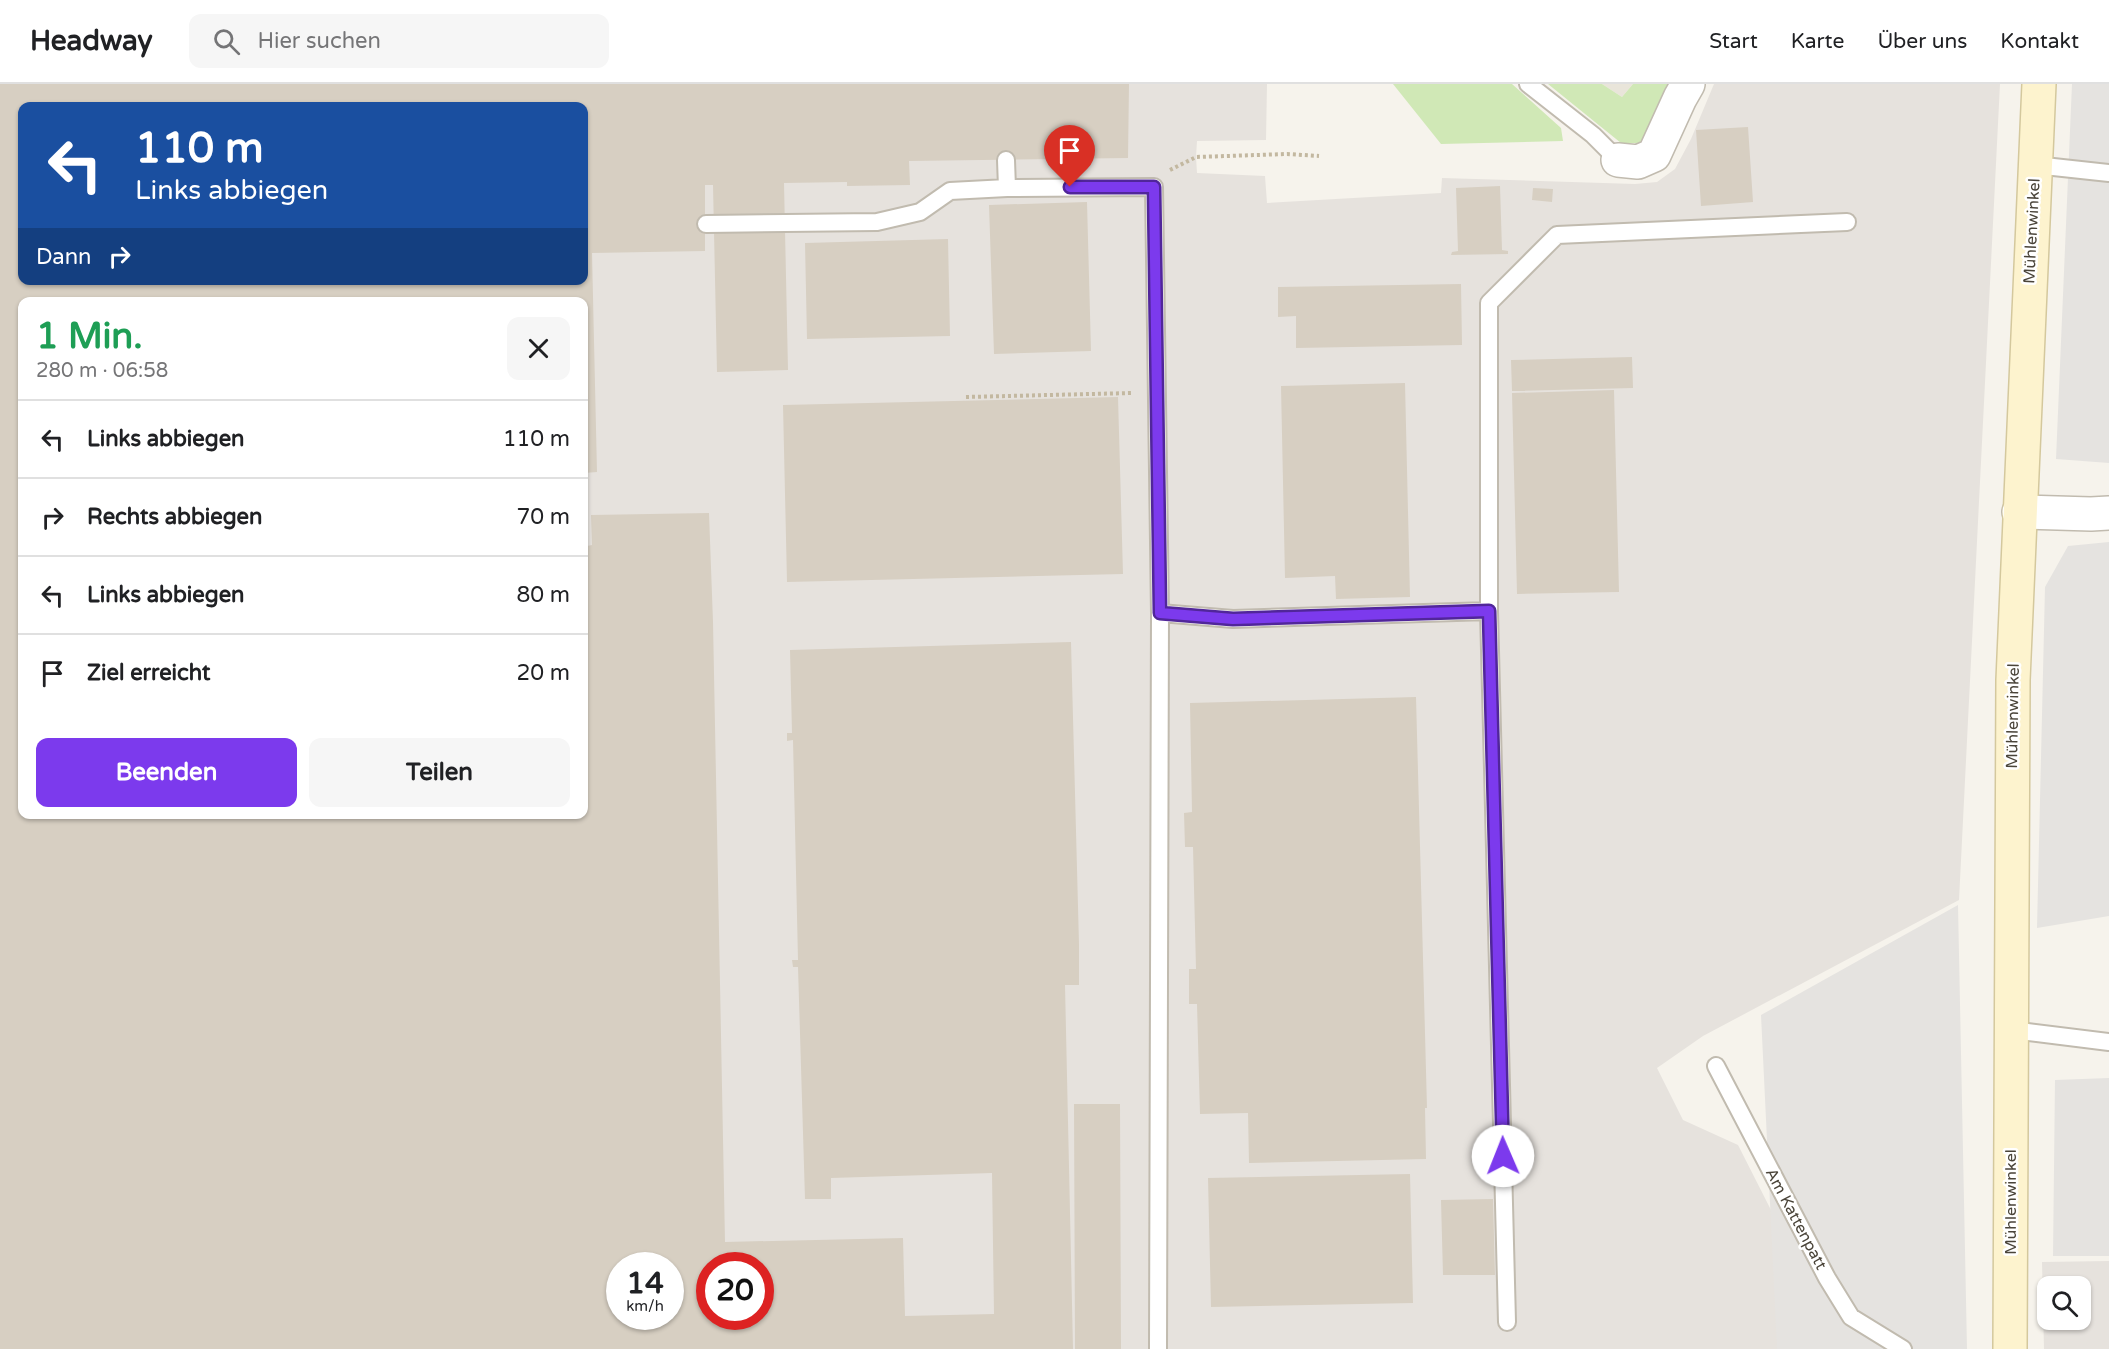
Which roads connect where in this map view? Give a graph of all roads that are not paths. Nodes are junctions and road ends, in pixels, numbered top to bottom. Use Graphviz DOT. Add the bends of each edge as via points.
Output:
graph roads {
  1 [pos="1528,84"];
  2 [pos="1688,84"];
  3 [pos="2039,84"];
  4 [pos="1006,160"];
  5 [pos="1618,160"];
  6 [pos="2035,165"];
  7 [pos="2109,173"];
  8 [pos="1007,188"];
  9 [pos="1847,222"];
  10 [pos="705,224"];
  11 [pos="2019,512"];
  12 [pos="2109,513"];
  13 [pos="1489,611"];
  14 [pos="1160,613"];
  15 [pos="2012,1030"];
  16 [pos="2109,1041"];
  17 [pos="1716,1066"];
  18 [pos="1507,1322"];
  19 [pos="1158,1349"];
  20 [pos="1904,1349"];
  21 [pos="2010,1349"];
  1 -- 5 [label="lane"];
  2 -- 5 [label="street" via="1654,154 1638,162"];
  3 -- 6 [label="street, Mühlenwinkel"];
  4 -- 8 [label="lane"];
  6 -- 7 [label="lane"];
  6 -- 11 [label="street, Mühlenwinkel"];
  8 -- 10 [label="lane" via="951,191 920,212 877,222"];
  8 -- 14 [label="lane" via="1154,187"];
  9 -- 13 [label="lane" via="1557,236 1489,303"];
  11 -- 12 [label="street"];
  11 -- 15 [label="street, Mühlenwinkel" via="2013,680"];
  13 -- 14 [label="lane" via="1233,619"];
  13 -- 18 [label="lane"];
  14 -- 19 [label="lane"];
  15 -- 16 [label="lane"];
  15 -- 21 [label="street, Mühlenwinkel"];
  17 -- 20 [label="lane, Am Kattenpatt" via="1851,1317"];
}
